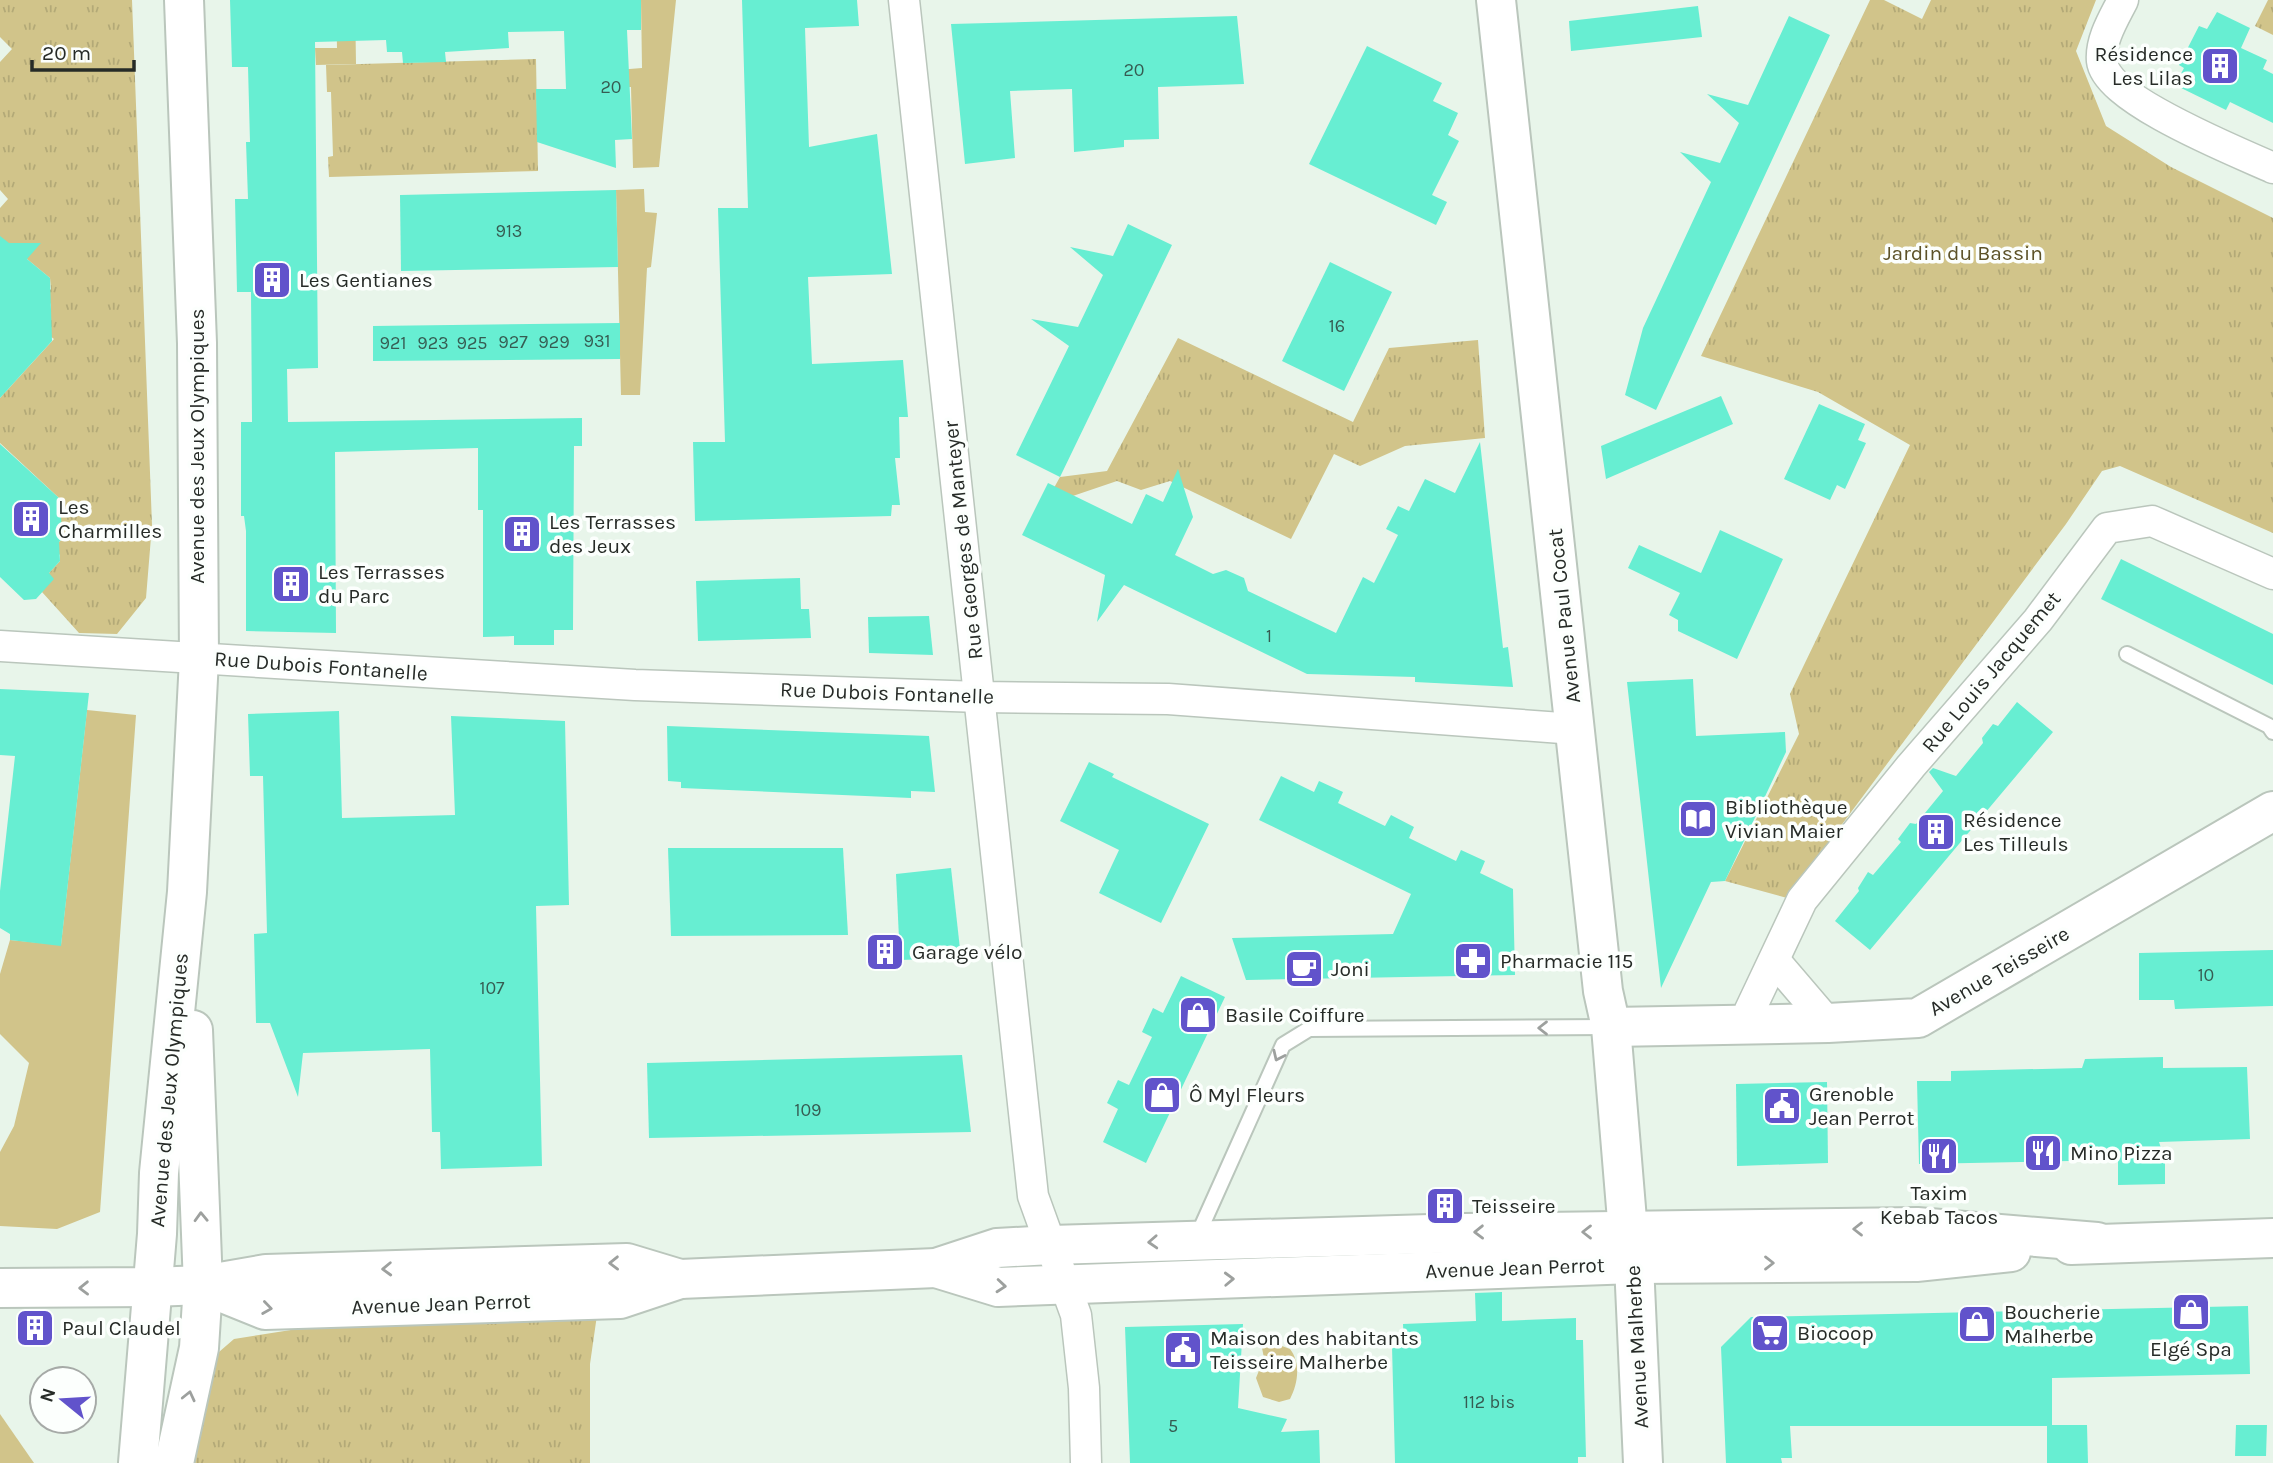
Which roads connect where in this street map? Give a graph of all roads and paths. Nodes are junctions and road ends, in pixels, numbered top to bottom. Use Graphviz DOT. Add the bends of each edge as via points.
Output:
graph roads {
  1 [pos="184,0"];
  2 [pos="904,0"];
  3 [pos="1496,0"];
  4 [pos="2123,0"];
  5 [pos="2273,168"];
  6 [pos="2273,574"];
  7 [pos="0,646"];
  8 [pos="2127,654"];
  9 [pos="199,659"];
  10 [pos="980,696"];
  11 [pos="1575,729"];
  12 [pos="2273,732"];
  13 [pos="2273,811"];
  14 [pos="187,892"];
  15 [pos="1775,961"];
  16 [pos="1828,1023"];
  17 [pos="1747,1024"];
  18 [pos="1611,1027"];
  19 [pos="2273,1238"];
  20 [pos="1196,1240"];
  21 [pos="1051,1245"];
  22 [pos="1631,1248"];
  23 [pos="936,1268"];
  24 [pos="1065,1284"];
  25 [pos="203,1285"];
  26 [pos="152,1287"];
  27 [pos="0,1288"];
  28 [pos="138,1463"];
  29 [pos="174,1463"];
  30 [pos="1086,1463"];
  31 [pos="1643,1463"];
  1 -- 9 [label="main road, Avenue des Jeux Olympiques" via="197,343"];
  2 -- 10 [label="street, Rue Georges de Manteyer"];
  3 -- 11 [label="main road, Avenue Paul Cocat"];
  4 -- 5 [label="street" via="2106,36 2102,63 2115,86 2143,106"];
  6 -- 15 [label="street, Rue Louis Jacquemet" via="2152,521 2107,528 2038,620 1802,900"];
  7 -- 9 [label="street, Rue Dubois Fontanelle"];
  8 -- 12 [label="lane"];
  9 -- 10 [label="street, Rue Dubois Fontanelle" via="635,685"];
  9 -- 14 [label="main road, Avenue des Jeux Olympiques"];
  10 -- 11 [label="street, Rue Dubois Fontanelle" via="1168,699"];
  10 -- 21 [label="street, Rue Georges de Manteyer" via="1033,1196"];
  11 -- 18 [label="main road, Avenue Paul Cocat" via="1603,991"];
  13 -- 16 [label="main road, Avenue Teisseire" via="1918,1018"];
  25 -- 14 [label="main road, Avenue des Jeux Olympiques, one-way"];
  14 -- 26 [label="main road, Avenue des Jeux Olympiques"];
  15 -- 16 [label="street"];
  15 -- 17 [label="street, Rue Louis Jacquemet"];
  16 -- 17 [label="main road, Avenue Teisseire"];
  17 -- 18 [label="main road, Avenue Teisseire"];
  18 -- 20 [label="lane, one-way" via="1309,1029 1283,1045"];
  18 -- 22 [label="main road, Avenue Paul Cocat"];
  19 -- 22 [label="main road, Avenue Jean Perrot" via="2097,1242 1917,1227"];
  20 -- 21 [label="main road, Avenue Jean Perrot, one-way"];
  22 -- 20 [label="main road, Avenue Jean Perrot, one-way"];
  21 -- 23 [label="main road, Avenue Jean Perrot" via="997,1248"];
  21 -- 24 [label="street, Rue Georges de Manteyer"];
  24 -- 22 [label="main road, Avenue Jean Perrot, one-way"];
  22 -- 31 [label="main road, Avenue Malherbe"];
  23 -- 24 [label="main road, Avenue Jean Perrot, one-way" via="998,1287"];
  23 -- 25 [label="main road, Avenue Jean Perrot" via="680,1279 626,1263 266,1274"];
  24 -- 30 [label="street, Rue Georges de Manteyer" via="1079,1334"];
  25 -- 26 [label="main road, Avenue Jean Perrot"];
  29 -- 25 [label="main road, Avenue des Jeux Olympiques, one-way" via="199,1348"];
  26 -- 27 [label="main road, Avenue Jean Perrot, one-way"];
  26 -- 28 [label="main road, Avenue des Jeux Olympiques"];
}
